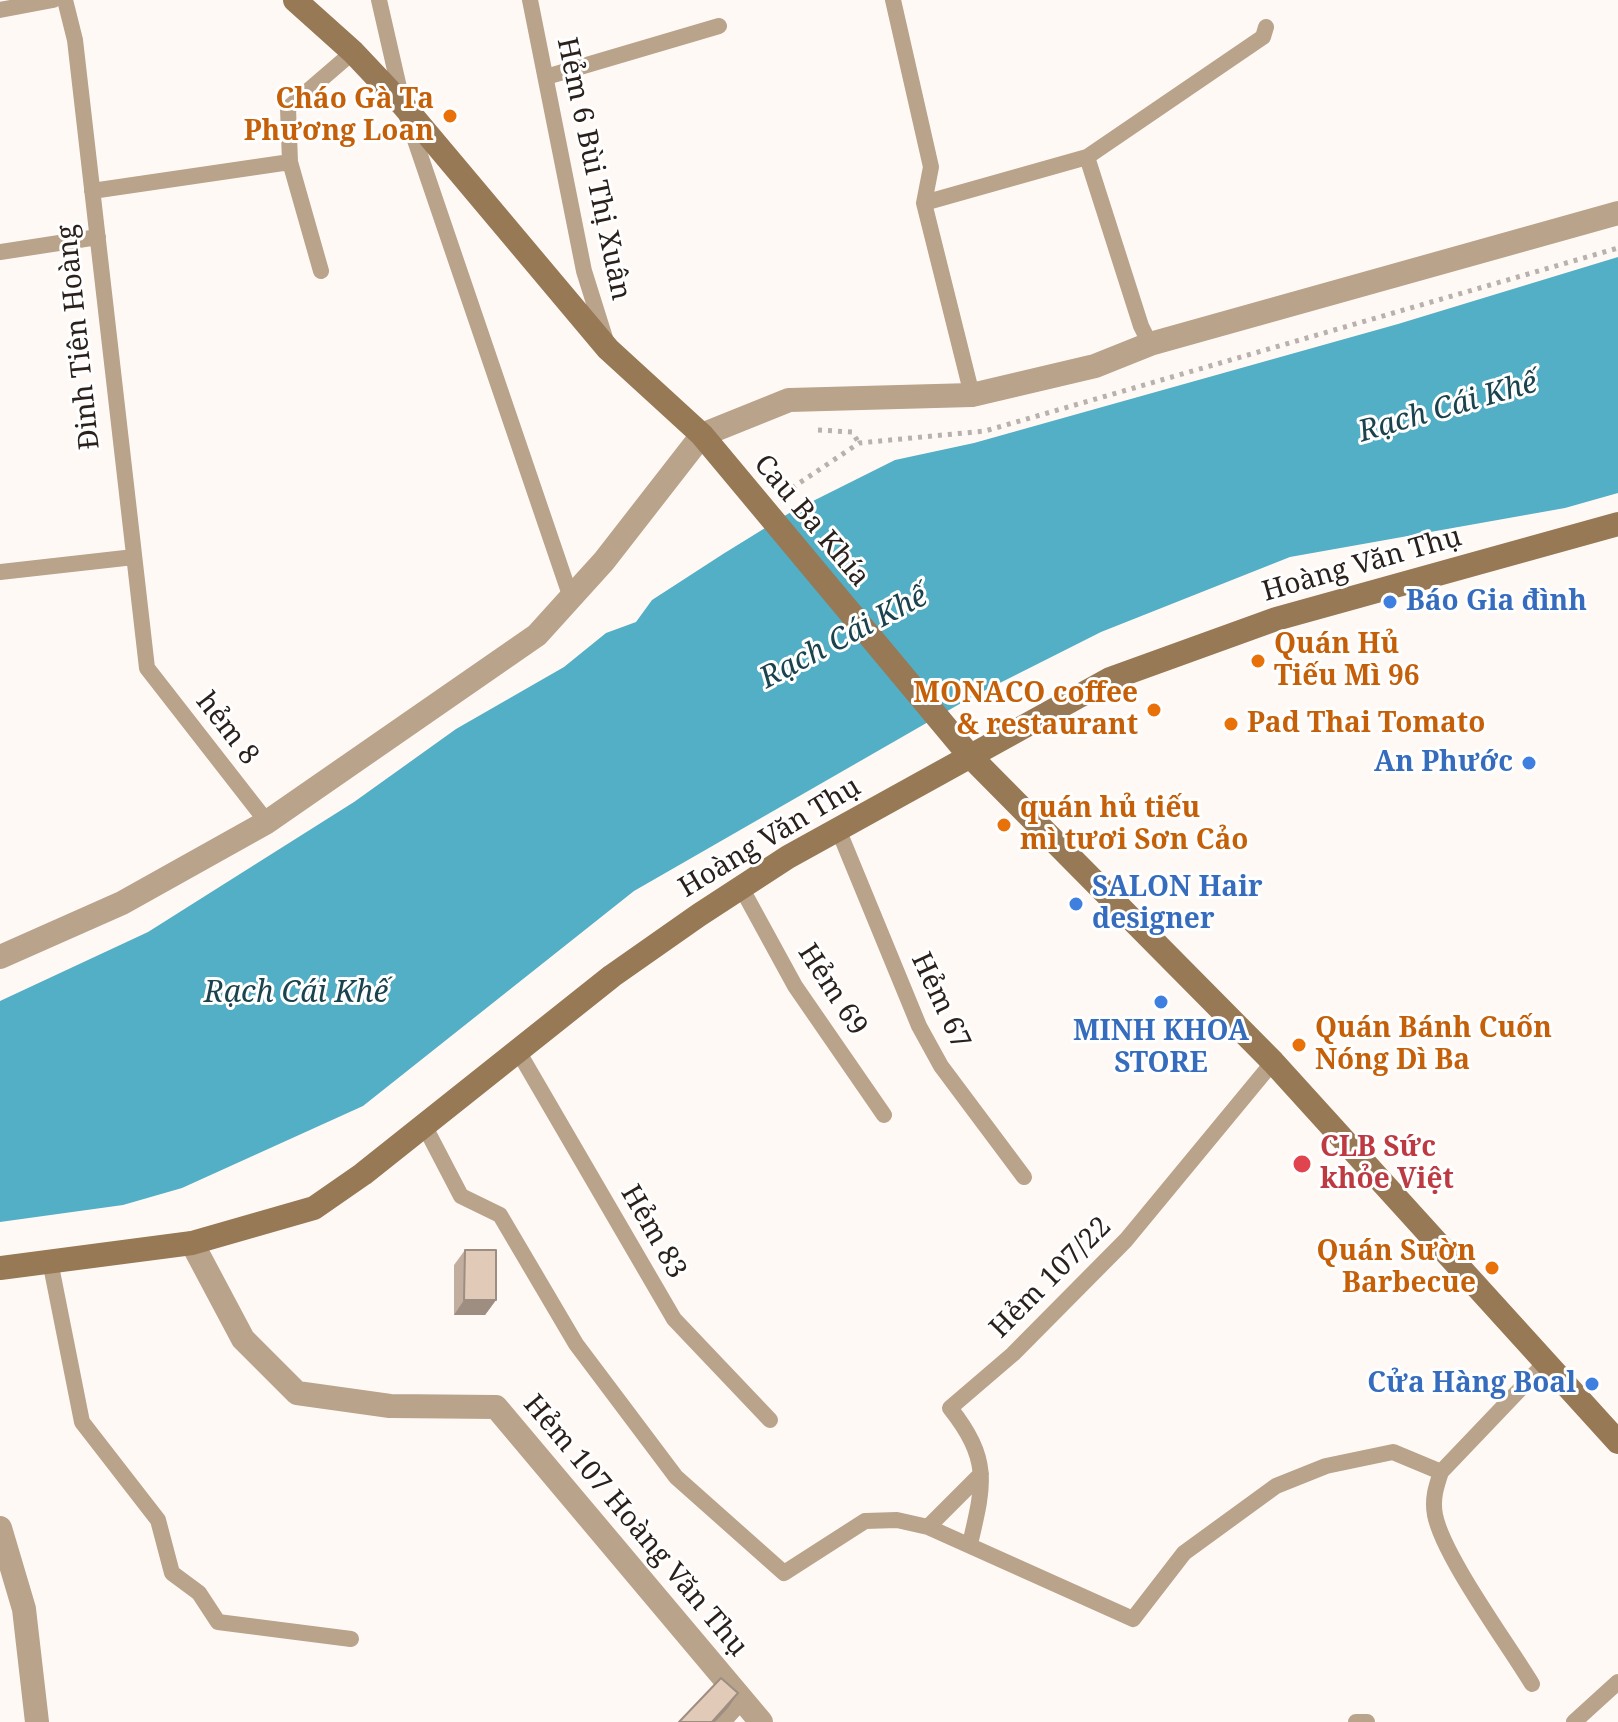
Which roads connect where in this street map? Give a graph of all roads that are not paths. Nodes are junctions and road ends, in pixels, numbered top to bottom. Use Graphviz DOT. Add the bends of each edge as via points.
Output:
graph roads {
  1 [pos="53,0"];
  2 [pos="65,0"];
  3 [pos="295,0"];
  4 [pos="379,0"];
  5 [pos="530,0"];
  6 [pos="893,0"];
  7 [pos="0,10"];
  8 [pos="719,26"];
  9 [pos="1266,27"];
  10 [pos="353,52"];
  11 [pos="546,77"];
  12 [pos="403,105"];
  13 [pos="1087,157"];
  14 [pos="290,162"];
  15 [pos="92,191"];
  16 [pos="924,203"];
  17 [pos="1618,213"];
  18 [pos="98,237"];
  19 [pos="0,252"];
  20 [pos="321,271"];
  21 [pos="1150,344"];
  22 [pos="608,349"];
  23 [pos="972,395"];
  24 [pos="702,435"];
  25 [pos="1618,524"];
  26 [pos="134,557"];
  27 [pos="0,572"];
  28 [pos="571,598"];
  29 [pos="147,668"];
  30 [pos="964,750"];
  31 [pos="267,822"];
  32 [pos="838,829"];
  33 [pos="742,889"];
  34 [pos="0,957"];
  35 [pos="518,1051"];
  36 [pos="1273,1062"];
  37 [pos="884,1115"];
  38 [pos="424,1125"];
  39 [pos="1024,1177"];
  40 [pos="192,1243"];
  41 [pos="50,1261"];
  42 [pos="0,1268"];
  43 [pos="1546,1362"];
  44 [pos="770,1420"];
  45 [pos="1618,1442"];
  46 [pos="1441,1472"];
  47 [pos="981,1474"];
  48 [pos="928,1527"];
  49 [pos="0,1528"];
  50 [pos="970,1544"];
  51 [pos="351,1639"];
  52 [pos="1618,1682"];
  53 [pos="1532,1684"];
  54 [pos="742,1701"];
  55 [pos="37,1722"];
  56 [pos="723,1722"];
  57 [pos="761,1722"];
  58 [pos="1356,1722"];
  59 [pos="1367,1722"];
  60 [pos="1574,1722"];
  1 -- 7 [label="lane"];
  2 -- 15 [label="lane, Đinh Tiên Hoàng" via="75,40"];
  3 -- 10 [label="street"];
  4 -- 12 [label="lane"];
  5 -- 11 [label="lane, Hẻm 6 Bùi Thị Xuân"];
  6 -- 16 [label="lane" via="931,167"];
  8 -- 11 [label="lane"];
  9 -- 13 [label="lane" via="1263,37"];
  10 -- 12 [label="street"];
  10 -- 14 [label="lane" via="288,108"];
  11 -- 22 [label="lane, Hẻm 6 Bùi Thị Xuân" via="584,271"];
  12 -- 22 [label="street"];
  12 -- 28 [label="lane"];
  13 -- 16 [label="lane"];
  13 -- 21 [label="lane"];
  14 -- 15 [label="lane"];
  14 -- 20 [label="lane"];
  15 -- 18 [label="lane, Đinh Tiên Hoàng"];
  16 -- 23 [label="lane"];
  17 -- 21 [label="street"];
  18 -- 19 [label="lane"];
  18 -- 26 [label="lane, Đinh Tiên Hoàng"];
  21 -- 23 [label="street" via="1095,366"];
  22 -- 24 [label="street"];
  23 -- 24 [label="street" via="789,400"];
  24 -- 28 [label="street"];
  24 -- 30 [label="street, Cau Ba Khía"];
  25 -- 30 [label="street, Hoàng Văn Thụ" via="1276,619 1110,679"];
  26 -- 27 [label="lane"];
  26 -- 29 [label="lane, Đinh Tiên Hoàng"];
  28 -- 31 [label="street" via="537,635"];
  29 -- 31 [label="lane, hẻm 8"];
  30 -- 32 [label="street, Hoàng Văn Thụ"];
  30 -- 36 [label="street, Cau Ba Khía"];
  31 -- 34 [label="street" via="122,903"];
  32 -- 33 [label="street, Hoàng Văn Thụ"];
  32 -- 39 [label="lane, Hẻm 67" via="919,1026 941,1066"];
  33 -- 35 [label="street, Hoàng Văn Thụ" via="612,976"];
  33 -- 37 [label="lane, Hẻm 69" via="795,986"];
  35 -- 38 [label="street, Hoàng Văn Thụ"];
  35 -- 44 [label="lane, Hẻm 83" via="674,1319"];
  36 -- 43 [label="street, Cau Ba Khía"];
  36 -- 47 [label="lane, Hẻm 107/22" via="1126,1240 1013,1354 950,1408 970,1434"];
  38 -- 40 [label="street, Hoàng Văn Thụ" via="314,1208"];
  38 -- 48 [label="lane" via="461,1196 500,1215 576,1344 676,1477 784,1573 865,1521 897,1520"];
  40 -- 41 [label="street, Hoàng Văn Thụ"];
  40 -- 54 [label="street, Hẻm 107 Hoàng Văn Thụ" via="243,1339 297,1393 390,1406 496,1407"];
  41 -- 42 [label="street, Hoàng Văn Thụ"];
  41 -- 51 [label="lane" via="82,1422 158,1520 172,1573 199,1593 218,1622"];
  43 -- 45 [label="street, Cau Ba Khía"];
  43 -- 46 [label="lane"];
  46 -- 50 [label="lane" via="1393,1452 1326,1466 1276,1486 1184,1553 1133,1619"];
  46 -- 53 [label="lane" via="1433,1494 1447,1545"];
  47 -- 48 [label="lane"];
  47 -- 50 [label="lane, Hẻm 107/22"];
  48 -- 50 [label="lane"];
  49 -- 55 [label="street" via="24,1609"];
  52 -- 60 [label="lane"];
  54 -- 56 [label="lane"];
  54 -- 57 [label="street, Hẻm 107 Hoàng Văn Thụ"];
  58 -- 59 [label="lane"];
}
